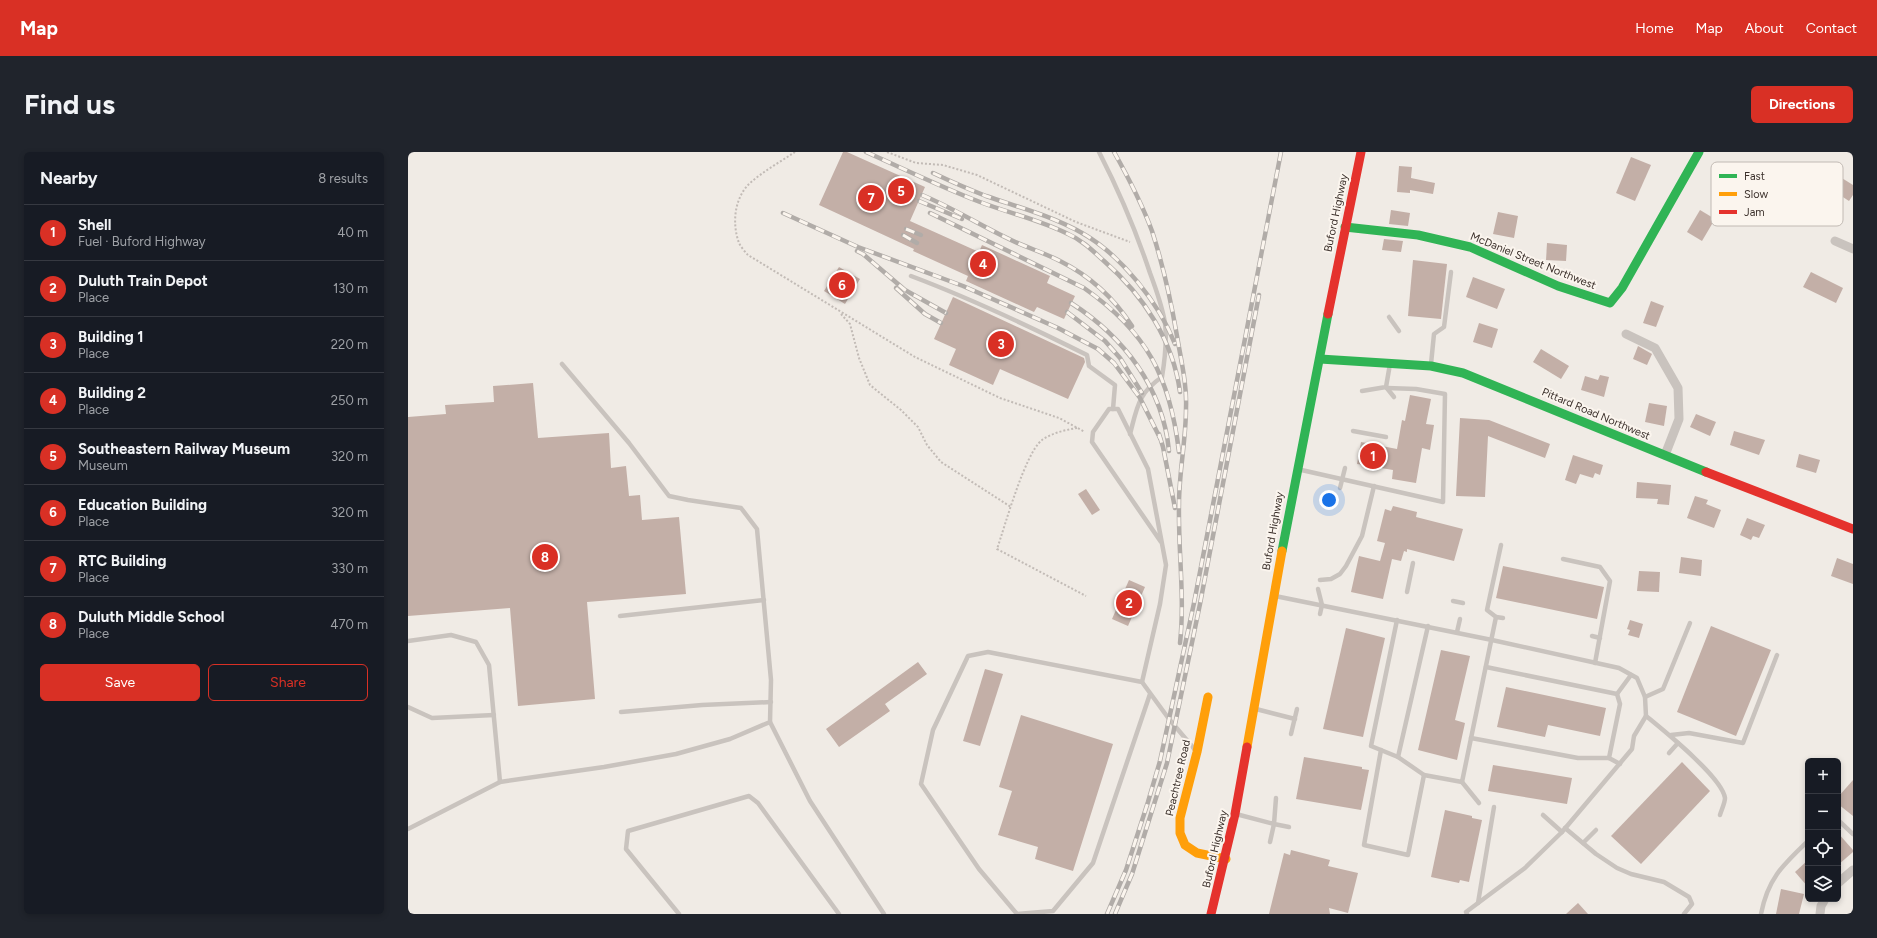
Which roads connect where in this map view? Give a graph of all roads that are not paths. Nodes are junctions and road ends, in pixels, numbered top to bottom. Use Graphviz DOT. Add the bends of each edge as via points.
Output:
graph roads {
  1 [pos="1099,152"];
  2 [pos="1361,152"];
  3 [pos="1699,152"];
  4 [pos="1345,227"];
  5 [pos="1835,241"];
  6 [pos="1853,249"];
  7 [pos="1451,272"];
  8 [pos="911,276"];
  9 [pos="1389,317"];
  10 [pos="1399,331"];
  11 [pos="1626,334"];
  12 [pos="1320,359"];
  13 [pos="562,364"];
  14 [pos="1390,364"];
  15 [pos="1431,366"];
  16 [pos="1387,387"];
  17 [pos="1362,391"];
  18 [pos="1394,397"];
  19 [pos="1113,409"];
  20 [pos="1353,431"];
  21 [pos="1130,434"];
  22 [pos="1386,437"];
  23 [pos="1665,455"];
  24 [pos="1297,468"];
  25 [pos="1345,468"];
  26 [pos="1342,479"];
  27 [pos="1374,486"];
  28 [pos="1340,488"];
  29 [pos="1853,529"];
  30 [pos="1161,542"];
  31 [pos="1501,545"];
  32 [pos="1563,559"];
  33 [pos="1413,563"];
  34 [pos="1320,580"];
  35 [pos="1318,589"];
  36 [pos="1407,592"];
  37 [pos="1274,595"];
  38 [pos="764,600"];
  39 [pos="1453,601"];
  40 [pos="1463,603"];
  41 [pos="1322,605"];
  42 [pos="1320,614"];
  43 [pos="620,616"];
  44 [pos="1496,617"];
  45 [pos="1503,618"];
  46 [pos="1460,619"];
  47 [pos="1398,620"];
  48 [pos="1690,623"];
  49 [pos="1428,626"];
  50 [pos="1457,632"];
  51 [pos="1592,636"];
  52 [pos="1600,638"];
  53 [pos="1492,640"];
  54 [pos="408,641"];
  55 [pos="1777,655"];
  56 [pos="1595,663"];
  57 [pos="1486,667"];
  58 [pos="1631,675"];
  59 [pos="1142,682"];
  60 [pos="1150,694"];
  61 [pos="1617,694"];
  62 [pos="1645,697"];
  63 [pos="1208,698"];
  64 [pos="771,702"];
  65 [pos="408,707"];
  66 [pos="1254,709"];
  67 [pos="1297,709"];
  68 [pos="622,712"];
  69 [pos="494,715"];
  70 [pos="1646,716"];
  71 [pos="1295,718"];
  72 [pos="770,722"];
  73 [pos="1291,734"];
  74 [pos="1671,735"];
  75 [pos="1471,738"];
  76 [pos="1678,743"];
  77 [pos="1380,750"];
  78 [pos="1197,752"];
  79 [pos="1669,753"];
  80 [pos="1398,756"];
  81 [pos="1609,758"];
  82 [pos="1620,764"];
  83 [pos="1424,775"];
  84 [pos="500,782"];
  85 [pos="1462,782"];
  86 [pos="1276,798"];
  87 [pos="1479,803"];
  88 [pos="1494,806"];
  89 [pos="1235,814"];
  90 [pos="1543,815"];
  91 [pos="1720,815"];
  92 [pos="1841,823"];
  93 [pos="1274,824"];
  94 [pos="1289,827"];
  95 [pos="408,829"];
  96 [pos="1564,830"];
  97 [pos="1596,830"];
  98 [pos="1853,834"];
  99 [pos="1270,842"];
  100 [pos="1583,843"];
  101 [pos="1805,844"];
  102 [pos="1226,859"];
  103 [pos="1851,875"];
  104 [pos="1841,881"];
  105 [pos="1823,902"];
  106 [pos="1478,903"];
  107 [pos="679,914"];
  108 [pos="839,914"];
  109 [pos="884,914"];
  110 [pos="1211,914"];
  111 [pos="1467,914"];
  112 [pos="1684,914"];
  113 [pos="1761,914"];
  114 [pos="1820,914"];
  1 -- 21 [label="lane" via="1141,246 1160,300 1164,322 1165,359 1162,377 1150,385 1140,398"];
  2 -- 4 [label="street, Buford Highway"];
  3 -- 4 [label="street, McDaniel Street Northwest" via="1622,288 1610,303 1558,286 1470,247 1418,235"];
  4 -- 12 [label="street, Buford Highway"];
  5 -- 6 [label="street"];
  7 -- 15 [label="lane" via="1444,327 1434,334"];
  8 -- 19 [label="lane" via="1007,315 1088,355 1089,366 1115,385"];
  9 -- 10 [label="lane"];
  11 -- 23 [label="street" via="1655,348 1678,388 1679,419"];
  12 -- 14 [label="street, Pittard Road Northwest"];
  12 -- 24 [label="street, Buford Highway"];
  13 -- 38 [label="lane" via="629,443 669,496 741,508 757,529"];
  14 -- 15 [label="street, Pittard Road Northwest"];
  14 -- 16 [label="lane"];
  15 -- 23 [label="street, Pittard Road Northwest" via="1470,376"];
  16 -- 17 [label="lane"];
  16 -- 18 [label="lane"];
  16 -- 27 [label="lane" via="1445,394 1443,502"];
  19 -- 21 [label="lane" via="1118,410"];
  19 -- 30 [label="lane" via="1109,409 1094,432 1092,442"];
  20 -- 22 [label="lane"];
  21 -- 30 [label="lane" via="1148,469"];
  23 -- 29 [label="street, Pittard Road Northwest"];
  24 -- 26 [label="lane"];
  24 -- 37 [label="street, Buford Highway"];
  25 -- 26 [label="lane"];
  26 -- 27 [label="lane"];
  26 -- 28 [label="lane"];
  27 -- 34 [label="lane" via="1362,536 1346,566 1335,577"];
  30 -- 59 [label="lane" via="1166,566"];
  31 -- 44 [label="lane" via="1487,610"];
  32 -- 52 [label="lane" via="1600,567 1610,581"];
  33 -- 36 [label="lane"];
  35 -- 41 [label="lane"];
  37 -- 41 [label="lane"];
  37 -- 66 [label="street, Buford Highway"];
  38 -- 43 [label="lane"];
  38 -- 64 [label="lane"];
  39 -- 40 [label="lane"];
  41 -- 42 [label="lane"];
  41 -- 47 [label="lane"];
  44 -- 45 [label="lane"];
  44 -- 53 [label="lane"];
  46 -- 50 [label="lane"];
  47 -- 49 [label="lane"];
  47 -- 77 [label="lane" via="1371,746"];
  48 -- 62 [label="lane" via="1663,689"];
  49 -- 50 [label="lane"];
  49 -- 80 [label="lane"];
  50 -- 53 [label="lane"];
  51 -- 52 [label="lane"];
  52 -- 56 [label="lane"];
  53 -- 56 [label="lane"];
  53 -- 57 [label="lane"];
  54 -- 69 [label="lane" via="451,635 476,642 489,665"];
  55 -- 74 [label="lane" via="1744,743 1689,733"];
  56 -- 58 [label="lane" via="1619,668"];
  57 -- 61 [label="lane"];
  57 -- 75 [label="lane"];
  58 -- 61 [label="lane"];
  58 -- 62 [label="lane" via="1637,678"];
  59 -- 60 [label="lane"];
  59 -- 60 [label="lane" via="988,652 968,656 933,730 921,784 979,869 1017,914 1053,911 1093,863"];
  60 -- 78 [label="lane"];
  61 -- 81 [label="lane" via="1620,704"];
  62 -- 70 [label="lane"];
  63 -- 78 [label="street, Peachtree Road"];
  64 -- 68 [label="lane"];
  64 -- 72 [label="lane"];
  65 -- 69 [label="lane" via="432,718"];
  66 -- 71 [label="lane"];
  66 -- 89 [label="street, Buford Highway"];
  67 -- 71 [label="lane"];
  69 -- 84 [label="lane"];
  70 -- 74 [label="lane"];
  70 -- 82 [label="lane" via="1634,736 1632,749"];
  71 -- 73 [label="lane"];
  72 -- 84 [label="lane" via="730,739 676,754"];
  72 -- 109 [label="lane" via="806,795"];
  74 -- 76 [label="lane"];
  75 -- 81 [label="lane" via="1578,758"];
  75 -- 85 [label="lane"];
  76 -- 79 [label="lane"];
  76 -- 91 [label="lane" via="1719,784 1725,798"];
  77 -- 80 [label="lane"];
  77 -- 83 [label="lane" via="1364,845 1408,856"];
  78 -- 102 [label="street, Peachtree Road" via="1180,818 1180,833 1185,845 1196,853"];
  80 -- 83 [label="lane"];
  81 -- 82 [label="lane"];
  82 -- 96 [label="lane"];
  83 -- 85 [label="lane"];
  84 -- 95 [label="lane"];
  85 -- 87 [label="lane"];
  86 -- 93 [label="lane"];
  88 -- 106 [label="lane"];
  89 -- 93 [label="lane"];
  89 -- 102 [label="street, Buford Highway"];
  90 -- 96 [label="lane"];
  92 -- 98 [label="lane"];
  93 -- 94 [label="lane"];
  93 -- 99 [label="lane"];
  96 -- 100 [label="lane"];
  96 -- 106 [label="lane" via="1525,868"];
  97 -- 100 [label="lane"];
  100 -- 112 [label="lane" via="1617,868 1664,882 1689,896 1692,904"];
  101 -- 113 [label="lane" via="1778,870 1766,894"];
  102 -- 110 [label="street, Buford Highway"];
  103 -- 104 [label="street"];
  105 -- 114 [label="street"];
  106 -- 111 [label="lane" via="1466,912"];
  107 -- 108 [label="lane" via="626,849 628,832 749,796 758,803"];
}
